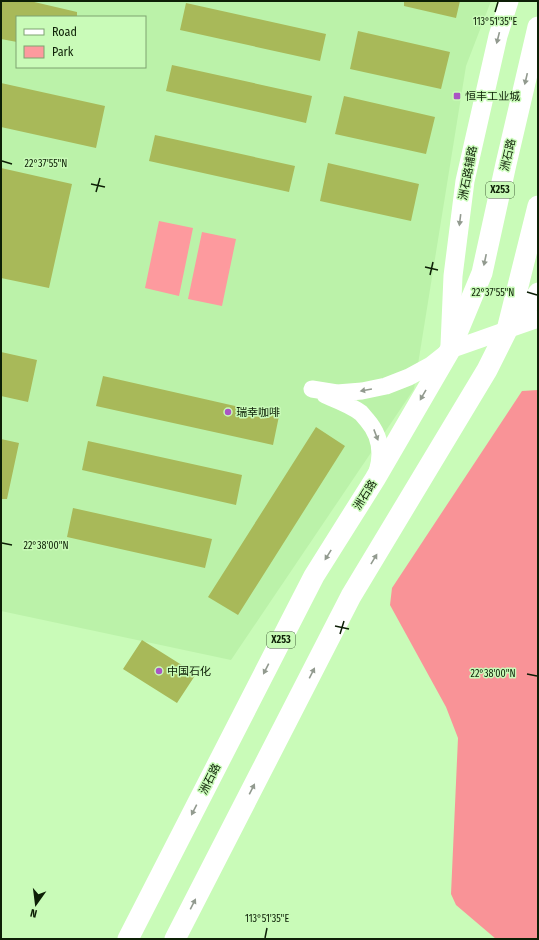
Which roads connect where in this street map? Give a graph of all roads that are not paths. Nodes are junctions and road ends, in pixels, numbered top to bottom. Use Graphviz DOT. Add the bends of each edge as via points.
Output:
graph roads {
  1 [pos="509,1"];
  2 [pos="538,27"];
  3 [pos="538,206"];
  4 [pos="538,292"];
  5 [pos="538,319"];
  6 [pos="507,330"];
  7 [pos="450,350"];
  8 [pos="375,479"];
  9 [pos="128,939"];
  10 [pos="175,939"];
  1 -- 7 [label="main road, 洲石路辅路, one-way" via="498,36 465,181 453,276"];
  2 -- 7 [label="main road, 洲石路 / X253, one-way" via="482,273"];
  3 -- 6 [label="main road"];
  4 -- 6 [label="main road"];
  5 -- 6 [label="street"];
  6 -- 7 [label="street"];
  10 -- 6 [label="main road, one-way" via="351,596 487,370"];
  7 -- 8 [label="main road, 洲石路 / X253, one-way"];
  7 -- 8 [label="street, one-way" via="409,378 386,386 337,393 312,389 362,413 373,427 380,444 380,462"];
  8 -- 9 [label="main road, 洲石路 / X253, one-way" via="314,576"];
}
